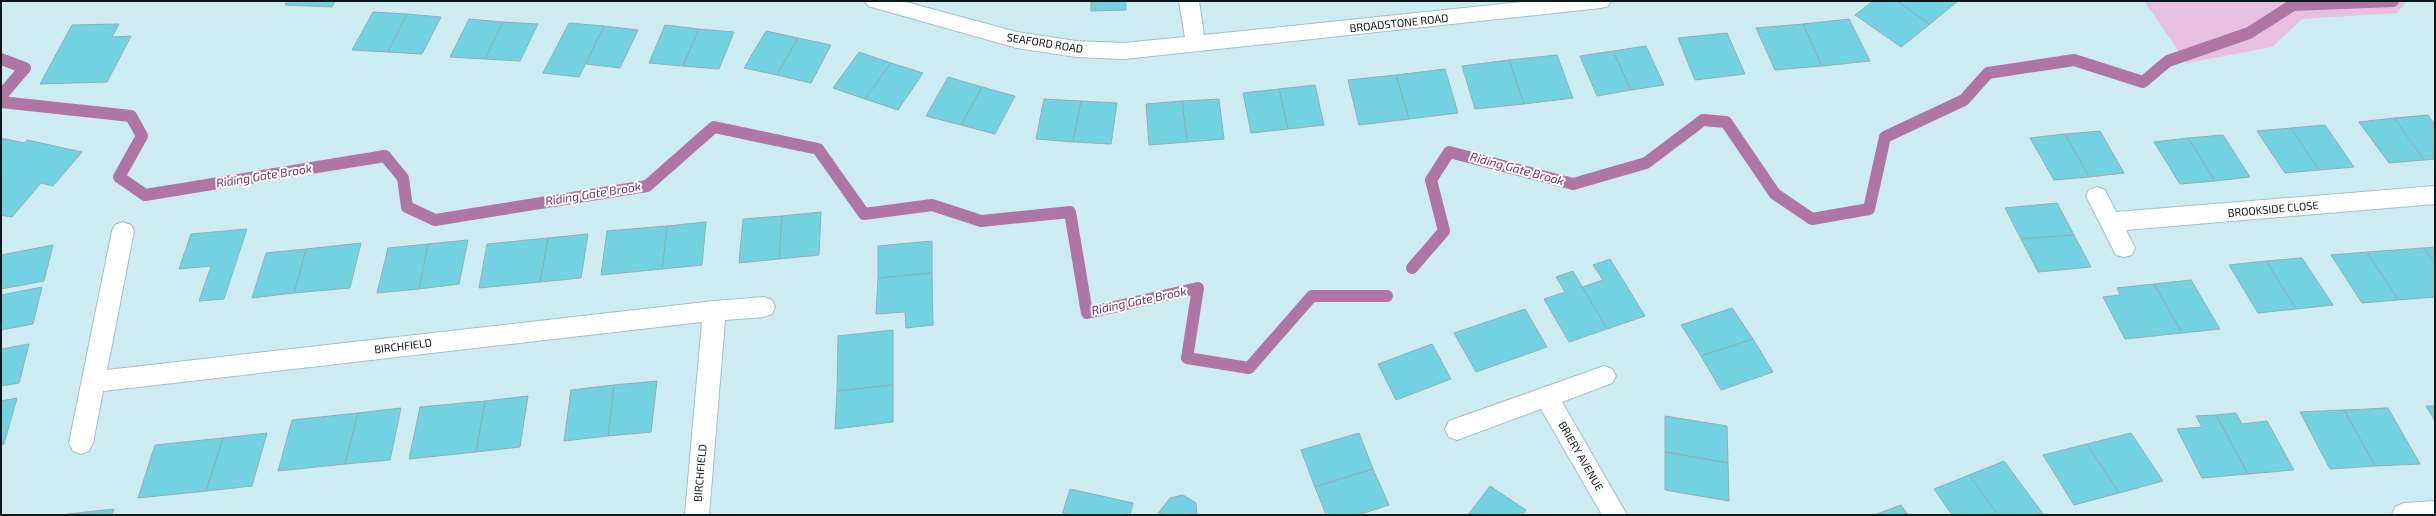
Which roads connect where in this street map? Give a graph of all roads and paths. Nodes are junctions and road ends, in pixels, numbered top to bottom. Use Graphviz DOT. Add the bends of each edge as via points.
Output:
graph roads {
  1 [pos="875,1"];
  2 [pos="1189,1"];
  3 [pos="1601,1"];
  4 [pos="1196,44"];
  5 [pos="2097,196"];
  6 [pos="2435,196"];
  7 [pos="2110,222"];
  8 [pos="124,231"];
  9 [pos="2124,248"];
  10 [pos="764,307"];
  11 [pos="714,311"];
  12 [pos="1604,376"];
  13 [pos="93,382"];
  14 [pos="1546,397"];
  15 [pos="1457,429"];
  16 [pos="81,443"];
  17 [pos="2435,513"];
  18 [pos="697,515"];
  19 [pos="1615,515"];
  20 [pos="2404,515"];
  1 -- 4 [label="street, SEAFORD ROAD" via="1017,40 1076,49 1124,51"];
  2 -- 4 [label="street"];
  3 -- 4 [label="street, BROADSTONE ROAD"];
  5 -- 7 [label="street"];
  6 -- 7 [label="street, BROOKSIDE CLOSE"];
  7 -- 9 [label="street"];
  8 -- 13 [label="street"];
  10 -- 11 [label="street, BIRCHFIELD"];
  11 -- 13 [label="street, BIRCHFIELD"];
  11 -- 18 [label="street, BIRCHFIELD"];
  12 -- 14 [label="street"];
  13 -- 16 [label="street"];
  14 -- 15 [label="street"];
  14 -- 19 [label="street, BRIERY AVENUE"];
  17 -- 20 [label="street"];
}
